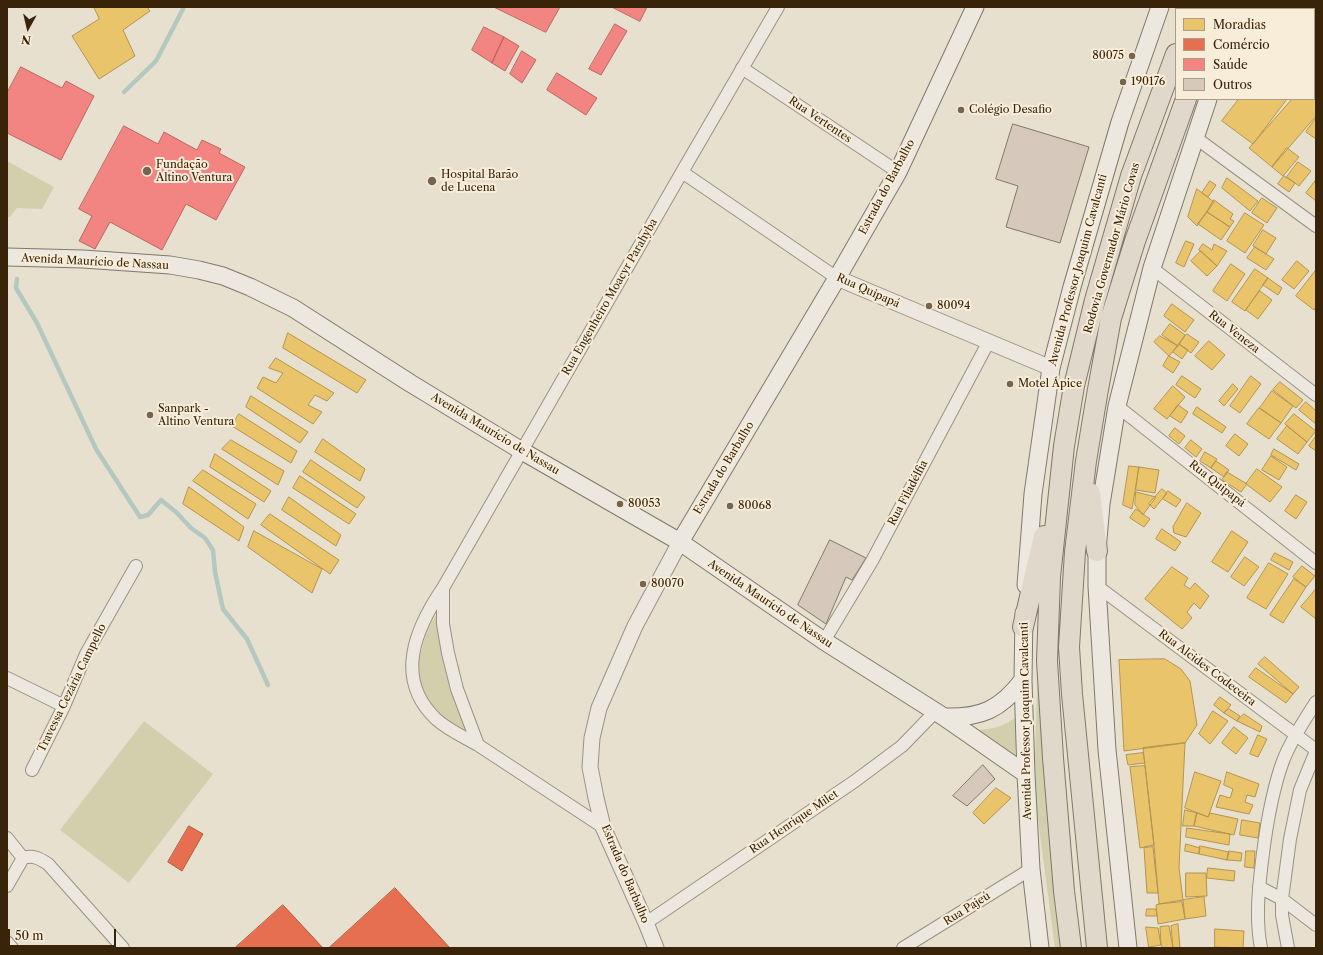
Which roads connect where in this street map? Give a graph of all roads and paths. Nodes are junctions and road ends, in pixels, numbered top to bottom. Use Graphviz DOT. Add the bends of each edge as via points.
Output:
graph roads {
  1 [pos="778,7"];
  2 [pos="975,7"];
  3 [pos="1160,7"];
  4 [pos="1175,57"];
  5 [pos="742,68"];
  6 [pos="1186,100"];
  7 [pos="1208,100"];
  8 [pos="1196,138"];
  9 [pos="682,172"];
  10 [pos="898,172"];
  11 [pos="1316,226"];
  12 [pos="7,257"];
  13 [pos="1152,268"];
  14 [pos="837,278"];
  15 [pos="988,343"];
  16 [pos="1051,368"];
  17 [pos="1316,395"];
  18 [pos="1117,406"];
  19 [pos="1064,446"];
  20 [pos="522,451"];
  21 [pos="1086,461"];
  22 [pos="680,542"];
  23 [pos="1097,551"];
  24 [pos="1316,562"];
  25 [pos="136,566"];
  26 [pos="1097,586"];
  27 [pos="443,588"];
  28 [pos="1023,627"];
  29 [pos="824,641"];
  30 [pos="7,678"];
  31 [pos="1023,680"];
  32 [pos="1316,702"];
  33 [pos="64,706"];
  34 [pos="939,715"];
  35 [pos="1296,735"];
  36 [pos="478,745"];
  37 [pos="1316,750"];
  38 [pos="32,770"];
  39 [pos="1026,774"];
  40 [pos="603,827"];
  41 [pos="7,838"];
  42 [pos="22,858"];
  43 [pos="1031,869"];
  44 [pos="7,886"];
  45 [pos="1259,887"];
  46 [pos="1282,900"];
  47 [pos="646,923"];
  48 [pos="1316,925"];
  49 [pos="7,942"];
  50 [pos="12,948"];
  51 [pos="123,948"];
  52 [pos="656,948"];
  53 [pos="903,948"];
  54 [pos="1040,948"];
  55 [pos="1071,948"];
  56 [pos="1097,948"];
  57 [pos="1128,948"];
  58 [pos="1261,948"];
  59 [pos="1288,948"];
  1 -- 5 [label="street, Rua Engenheiro Moacyr Parahyba"];
  2 -- 10 [label="main road, Estrada do Barbalho"];
  3 -- 16 [label="main road, Avenida Professor Joaquim Cavalcanti" via="1120,122"];
  4 -- 19 [label="highway, Rodovia Governador Mário Covas" via="1131,176 1095,300 1074,386"];
  5 -- 9 [label="street, Rua Engenheiro Moacyr Parahyba"];
  5 -- 10 [label="street, Rua Vertentes"];
  6 -- 21 [label="highway, Rodovia Governador Mário Covas" via="1135,241 1111,318"];
  7 -- 8 [label="main road"];
  8 -- 11 [label="street"];
  8 -- 13 [label="main road"];
  9 -- 14 [label="street, Rua Quipapá"];
  9 -- 20 [label="street, Rua Engenheiro Moacyr Parahyba"];
  10 -- 14 [label="main road, Estrada do Barbalho"];
  12 -- 20 [label="main road, Avenida Maurício de Nassau" via="170,265 211,273 250,286 293,308"];
  13 -- 17 [label="street, Rua Veneza"];
  13 -- 18 [label="main road"];
  14 -- 15 [label="street, Rua Quipapá"];
  14 -- 22 [label="main road, Estrada do Barbalho"];
  15 -- 16 [label="street, Rua Quipapá"];
  15 -- 29 [label="street, Rua Filadélfia" via="872,561"];
  16 -- 28 [label="main road, Avenida Professor Joaquim Cavalcanti" via="1033,494"];
  18 -- 23 [label="main road" via="1101,504"];
  18 -- 24 [label="street, Rua Quipapá"];
  19 -- 28 [label="highway"];
  19 -- 55 [label="highway, Avenida Professor Joaquim Cavalcanti" via="1050,577 1047,660 1053,766"];
  20 -- 22 [label="main road, Avenida Maurício de Nassau"];
  20 -- 27 [label="street, Rua Engenheiro Moacyr Parahyba"];
  21 -- 23 [label="highway"];
  21 -- 56 [label="highway" via="1075,552 1069,647"];
  22 -- 29 [label="main road, Avenida Maurício de Nassau"];
  22 -- 40 [label="street, Estrada do Barbalho" via="635,626 599,708 592,738 590,767"];
  23 -- 26 [label="main road"];
  25 -- 33 [label="street, Travessa Cezária Campello" via="86,654"];
  26 -- 35 [label="street, Rua Alcides Codeceira"];
  26 -- 57 [label="main road" via="1107,750"];
  27 -- 36 [label="street, Rua Engenheiro Moacyr Parahyba" via="443,624 448,653 457,689"];
  27 -- 36 [label="street, Rua Engenheiro Moacyr Parahyba" via="431,606 413,649 412,667 416,687 424,704 437,719"];
  28 -- 31 [label="main road, Avenida Professor Joaquim Cavalcanti"];
  29 -- 34 [label="main road, Avenida Maurício de Nassau"];
  30 -- 33 [label="street"];
  31 -- 34 [label="main road" via="1012,694 981,714 962,718"];
  31 -- 39 [label="main road, Avenida Professor Joaquim Cavalcanti"];
  32 -- 35 [label="street"];
  33 -- 38 [label="street, Travessa Cezária Campello"];
  34 -- 39 [label="main road, Avenida Maurício de Nassau"];
  34 -- 47 [label="street, Rua Henrique Milet" via="855,781"];
  35 -- 37 [label="street, Rua Alcides Codeceira"];
  35 -- 45 [label="street" via="1283,760 1274,788"];
  36 -- 40 [label="street, Rua Engenheiro Moacyr Parahyba"];
  37 -- 46 [label="street" via="1300,790 1290,838"];
  39 -- 43 [label="main road, Avenida Professor Joaquim Cavalcanti"];
  40 -- 47 [label="street, Estrada do Barbalho"];
  41 -- 42 [label="street"];
  42 -- 44 [label="street"];
  42 -- 51 [label="street" via="35,857 48,864"];
  43 -- 53 [label="street, Rua Pajeú"];
  43 -- 54 [label="main road, Avenida Professor Joaquim Cavalcanti"];
  45 -- 46 [label="street"];
  45 -- 58 [label="street"];
  46 -- 48 [label="street"];
  46 -- 59 [label="street"];
  47 -- 52 [label="street, Estrada do Barbalho"];
  49 -- 50 [label="street"];
}
